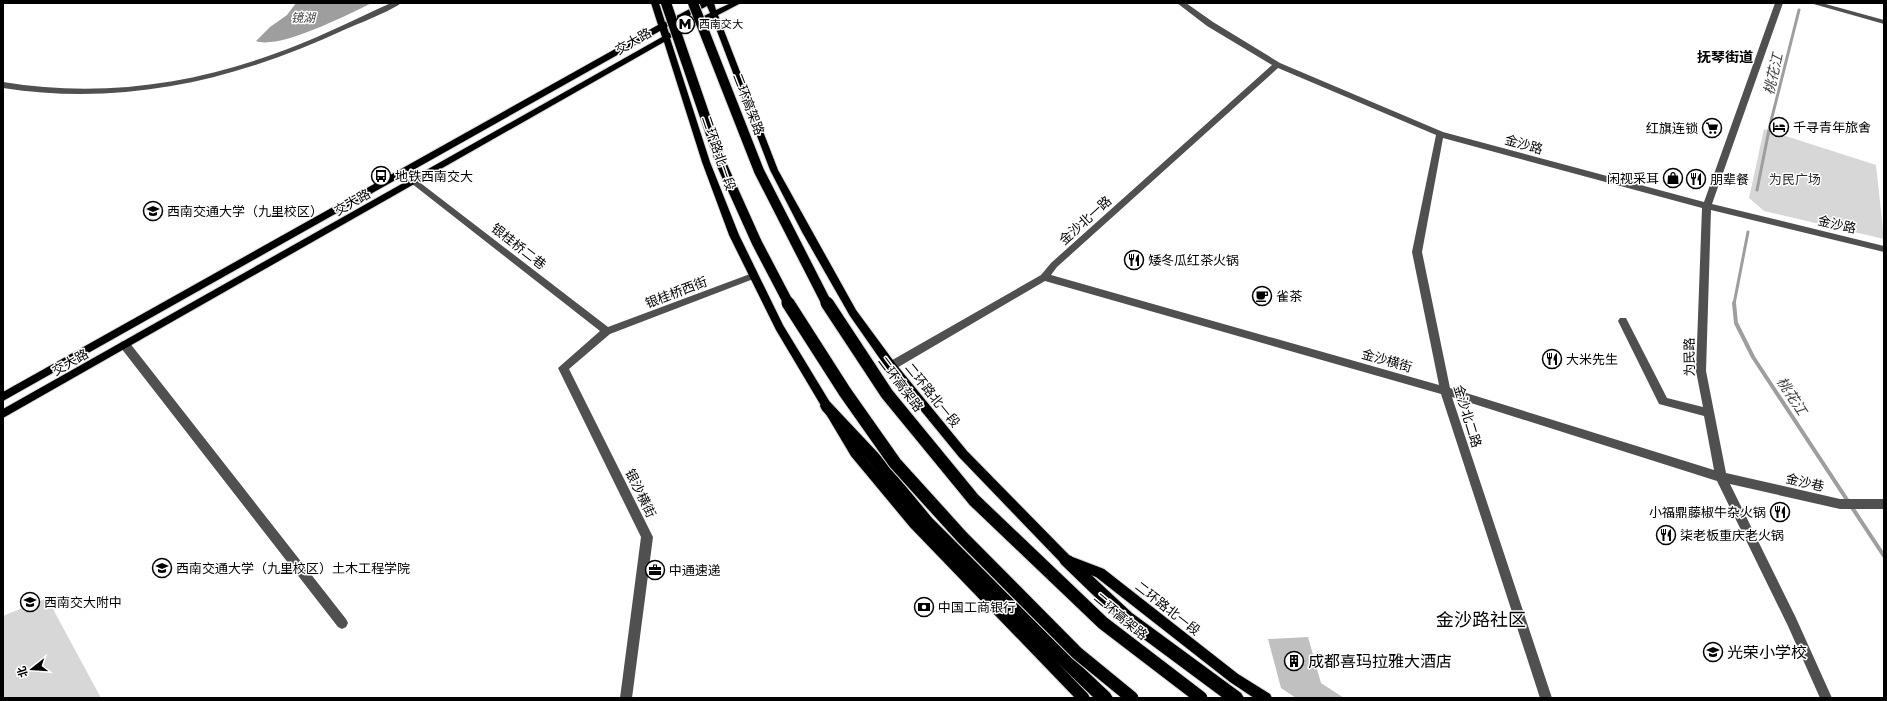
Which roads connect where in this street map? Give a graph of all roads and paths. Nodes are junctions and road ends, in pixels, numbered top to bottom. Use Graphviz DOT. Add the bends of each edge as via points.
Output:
graph roads {
  1 [pos="396,3"];
  2 [pos="655,3"];
  3 [pos="666,3"];
  4 [pos="693,3"];
  5 [pos="708,3"];
  6 [pos="737,3"];
  7 [pos="1181,3"];
  8 [pos="1779,3"];
  9 [pos="1814,3"];
  10 [pos="714,13"];
  11 [pos="1884,22"];
  12 [pos="663,26"];
  13 [pos="667,37"];
  14 [pos="1277,66"];
  15 [pos="3,85"];
  16 [pos="1440,134"];
  17 [pos="414,181"];
  18 [pos="1707,206"];
  19 [pos="1884,249"];
  20 [pos="753,276"];
  21 [pos="1044,277"];
  22 [pos="1623,321"];
  23 [pos="608,331"];
  24 [pos="125,345"];
  25 [pos="891,366"];
  26 [pos="1445,391"];
  27 [pos="3,397"];
  28 [pos="826,406"];
  29 [pos="3,414"];
  30 [pos="1709,414"];
  31 [pos="1721,477"];
  32 [pos="1884,504"];
  33 [pos="1066,560"];
  34 [pos="342,623"];
  35 [pos="1078,696"];
  36 [pos="626,698"];
  37 [pos="1105,698"];
  38 [pos="1132,698"];
  39 [pos="1201,698"];
  40 [pos="1236,698"];
  41 [pos="1266,698"];
  42 [pos="1546,698"];
  43 [pos="1826,698"];
  1 -- 15 [label="street" via="275,56 203,78 122,91 52,92"];
  2 -- 12 [label="main road, 二环路北一段"];
  3 -- 38 [label="highway, bridge" via="720,163 792,310 845,392 895,463 962,537 1077,654"];
  4 -- 39 [label="highway, 二环高架路, bridge" via="758,171 824,299 887,394 974,500 1103,623"];
  5 -- 10 [label="main road, 二环路北一段"];
  5 -- 12 [label="main road, 交大路"];
  6 -- 10 [label="main road, 交大路"];
  7 -- 14 [label="street, 金沙路"];
  8 -- 18 [label="street, 为民路"];
  9 -- 11 [label="street"];
  10 -- 13 [label="main road, 交大路"];
  10 -- 25 [label="main road, 二环路北一段" via="774,170 853,313"];
  12 -- 13 [label="main road, 二环路北一段"];
  12 -- 27 [label="main road, 交大路"];
  13 -- 17 [label="main road, 交大路"];
  13 -- 20 [label="main road, 二环路北一段" via="706,162"];
  14 -- 16 [label="street, 金沙路"];
  14 -- 21 [label="street, 金沙北一路" via="1054,265"];
  16 -- 18 [label="street, 金沙路"];
  16 -- 26 [label="street, 金沙北二路" via="1417,252"];
  17 -- 23 [label="street, 银桂桥二巷"];
  17 -- 24 [label="main road, 交大路"];
  18 -- 19 [label="street, 金沙路"];
  18 -- 30 [label="street, 为民路" via="1701,371"];
  20 -- 23 [label="street, 银桂桥西街"];
  20 -- 28 [label="main road, 二环路北一段"];
  21 -- 25 [label="street, 金沙北一路"];
  21 -- 26 [label="street, 金沙横街"];
  22 -- 30 [label="street" via="1663,401"];
  23 -- 36 [label="street, 银沙横街" via="563,368 647,537"];
  24 -- 29 [label="main road, 交大路"];
  24 -- 34 [label="street"];
  25 -- 33 [label="main road, 二环路北一段" via="963,454"];
  26 -- 31 [label="street, 金沙横街"];
  26 -- 42 [label="street, 金沙北二路"];
  28 -- 35 [label="main road, 二环路北一段" via="855,453 914,523"];
  28 -- 37 [label="highway" via="927,522"];
  30 -- 31 [label="street, 为民路"];
  31 -- 32 [label="street, 金沙巷" via="1840,504"];
  31 -- 43 [label="street, 为民路"];
  33 -- 40 [label="highway" via="1127,618"];
  33 -- 41 [label="main road, 二环路北一段" via="1100,574 1234,678"];
}
